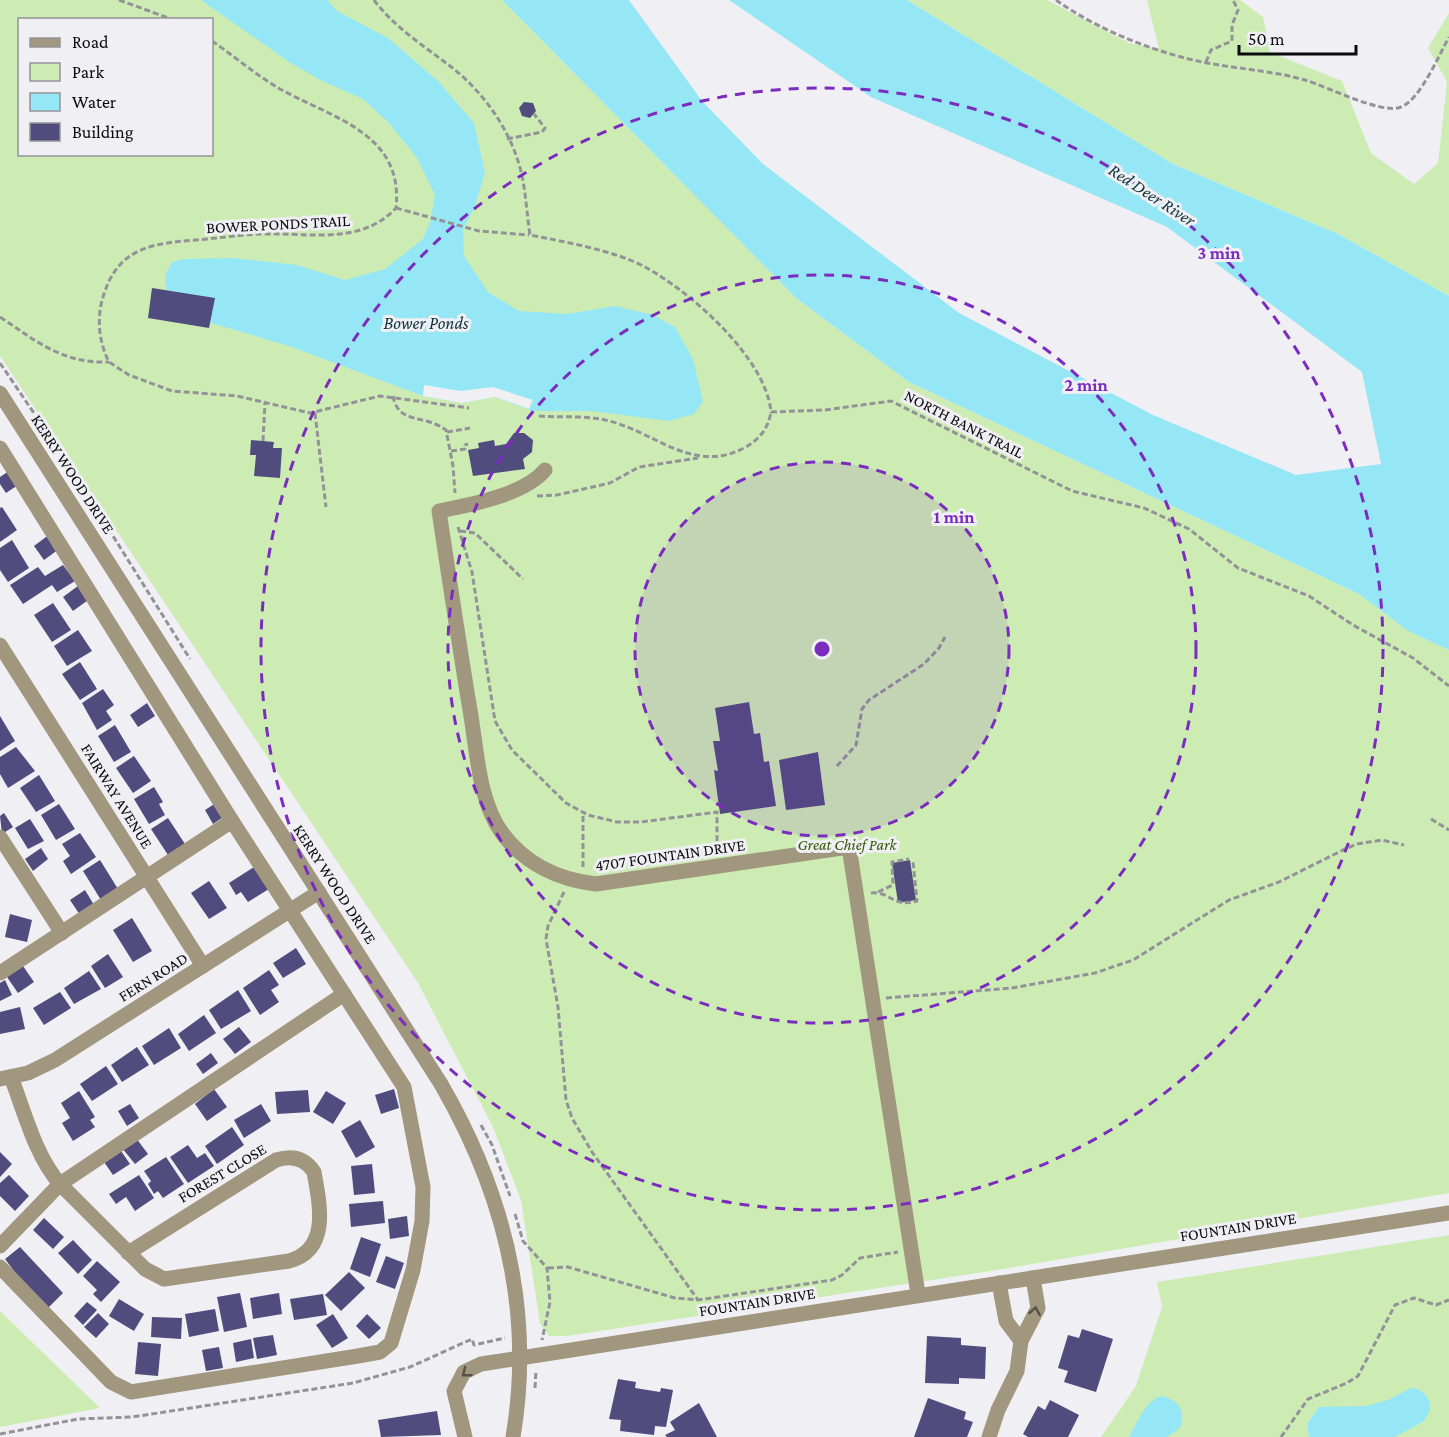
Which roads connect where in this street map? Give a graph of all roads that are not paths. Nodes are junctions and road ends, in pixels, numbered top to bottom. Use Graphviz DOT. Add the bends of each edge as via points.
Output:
graph roads {
  1 [pos="0,393"];
  2 [pos="0,448"];
  3 [pos="545,470"];
  4 [pos="0,645"];
  5 [pos="232,820"];
  6 [pos="0,837"];
  7 [pos="147,876"];
  8 [pos="319,892"];
  9 [pos="290,911"];
  10 [pos="62,933"];
  11 [pos="203,966"];
  12 [pos="0,973"];
  13 [pos="344,994"];
  14 [pos="5,1078"];
  15 [pos="60,1184"];
  16 [pos="1449,1213"];
  17 [pos="0,1246"];
  18 [pos="128,1252"];
  19 [pos="0,1267"];
  20 [pos="1033,1278"];
  21 [pos="999,1283"];
  22 [pos="918,1294"];
  23 [pos="1021,1341"];
  24 [pos="521,1357"];
  25 [pos="465,1437"];
  26 [pos="513,1437"];
  27 [pos="989,1437"];
  1 -- 8 [label="street, KERRY WOOD DRIVE"];
  2 -- 5 [label="street"];
  3 -- 22 [label="street, 4707 FOUNTAIN DRIVE" via="530,484 439,511 478,758 493,817 511,843 540,867 572,880 604,884 849,847"];
  4 -- 7 [label="street, FAIRWAY AVENUE"];
  5 -- 7 [label="street"];
  5 -- 9 [label="street"];
  6 -- 10 [label="street"];
  7 -- 10 [label="street"];
  7 -- 11 [label="street, FAIRWAY AVENUE"];
  8 -- 9 [label="street, FERN ROAD"];
  8 -- 24 [label="street, KERRY WOOD DRIVE" via="470,1136 500,1215 515,1295"];
  9 -- 11 [label="street, FERN ROAD"];
  9 -- 13 [label="street"];
  10 -- 12 [label="street"];
  11 -- 14 [label="street, FERN ROAD" via="55,1060 28,1073"];
  13 -- 15 [label="street"];
  13 -- 19 [label="street" via="404,1087 423,1187 422,1221 413,1270 391,1343 380,1352 131,1392 111,1382"];
  14 -- 15 [label="street, FOREST CLOSE" via="42,1156"];
  15 -- 17 [label="street"];
  15 -- 18 [label="street, FOREST CLOSE"];
  16 -- 20 [label="street, FOUNTAIN DRIVE"];
  18 -- 18 [label="street, FOREST CLOSE" via="152,1273 171,1279 297,1259 310,1251 318,1236 320,1218 314,1172 299,1159 276,1160"];
  20 -- 21 [label="street, FOUNTAIN DRIVE"];
  23 -- 20 [label="street, one-way" via="1038,1308"];
  21 -- 22 [label="street, FOUNTAIN DRIVE"];
  21 -- 23 [label="street" via="1006,1321"];
  22 -- 24 [label="street, FOUNTAIN DRIVE"];
  23 -- 27 [label="street" via="1017,1371"];
  24 -- 25 [label="street, FOUNTAIN DRIVE, one-way" via="473,1367 457,1380 454,1391"];
  24 -- 26 [label="street, KERRY WOOD DRIVE"];
}
